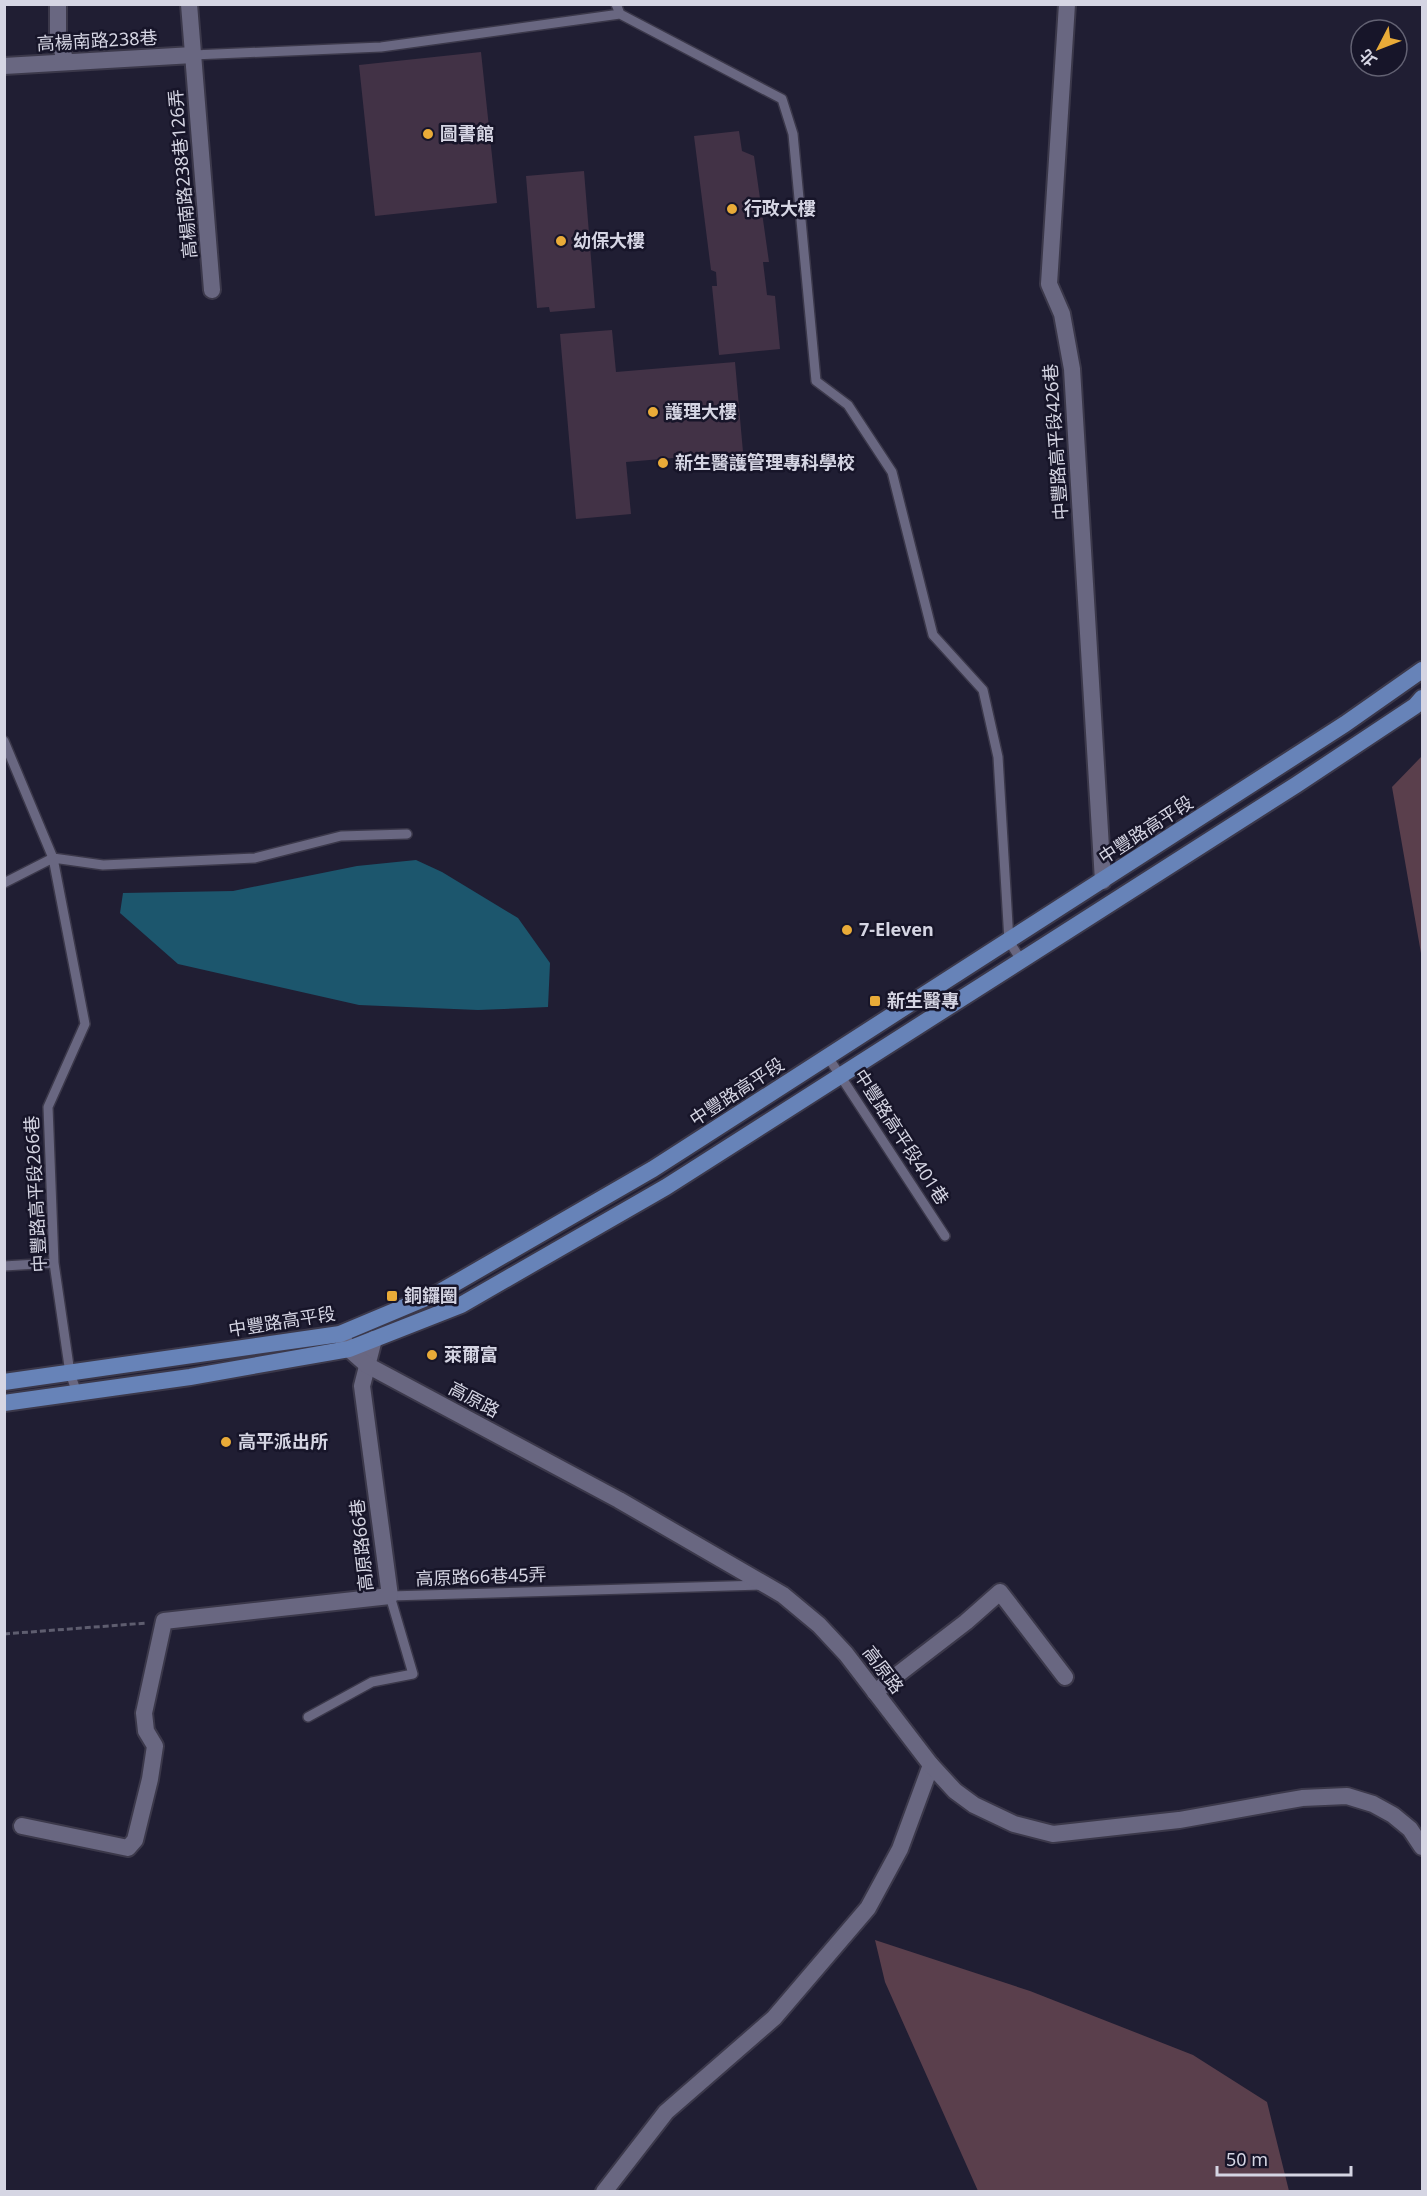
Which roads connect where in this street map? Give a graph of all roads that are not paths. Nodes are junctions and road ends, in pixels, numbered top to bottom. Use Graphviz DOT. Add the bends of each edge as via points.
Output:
graph roads {
  1 [pos="58,4"];
  2 [pos="189,4"];
  3 [pos="616,4"];
  4 [pos="1068,4"];
  5 [pos="620,14"];
  6 [pos="193,55"];
  7 [pos="66,62"];
  8 [pos="4,66"];
  9 [pos="212,290"];
  10 [pos="1422,669"];
  11 [pos="1422,699"];
  12 [pos="4,741"];
  13 [pos="1246,788"];
  14 [pos="1259,809"];
  15 [pos="407,834"];
  16 [pos="53,858"];
  17 [pos="1103,881"];
  18 [pos="4,883"];
  19 [pos="1009,941"];
  20 [pos="1021,960"];
  21 [pos="828,1056"];
  22 [pos="840,1076"];
  23 [pos="945,1236"];
  24 [pos="54,1263"];
  25 [pos="4,1266"];
  26 [pos="340,1334"];
  27 [pos="374,1339"];
  28 [pos="349,1349"];
  29 [pos="367,1365"];
  30 [pos="70,1372"];
  31 [pos="4,1382"];
  32 [pos="77,1392"];
  33 [pos="4,1403"];
  34 [pos="767,1585"];
  35 [pos="390,1596"];
  36 [pos="1065,1677"];
  37 [pos="875,1692"];
  38 [pos="308,1717"];
  39 [pos="931,1765"];
  40 [pos="22,1826"];
  41 [pos="1422,1847"];
  42 [pos="604,2192"];
  1 -- 7 [label="street" via="58,40"];
  2 -- 6 [label="street, 高楊南路238巷126弄"];
  3 -- 5 [label="lane"];
  4 -- 17 [label="street, 中豐路高平段426巷" via="1049,284 1062,314 1072,369"];
  5 -- 6 [label="lane" via="381,47"];
  5 -- 19 [label="lane" via="782,99 793,134 816,381 848,405 892,472 933,634 983,690 998,757"];
  6 -- 7 [label="street, 高楊南路238巷"];
  6 -- 9 [label="street, 高楊南路238巷126弄"];
  7 -- 8 [label="street, 高楊南路238巷"];
  10 -- 13 [label="main road, 中豐路高平段"];
  11 -- 14 [label="main road, 中豐路高平段"];
  12 -- 16 [label="lane, 中豐路高平段266巷"];
  13 -- 14 [label="main road"];
  13 -- 17 [label="main road, 中豐路高平段"];
  14 -- 20 [label="main road, 中豐路高平段"];
  15 -- 16 [label="lane" via="342,836 255,858 103,866"];
  16 -- 18 [label="lane"];
  16 -- 24 [label="lane, 中豐路高平段266巷" via="85,1024 48,1107"];
  17 -- 19 [label="main road, 中豐路高平段"];
  19 -- 20 [label="lane"];
  19 -- 21 [label="main road, 中豐路高平段"];
  20 -- 22 [label="main road, 中豐路高平段"];
  21 -- 22 [label="lane, 中豐路高平段401巷"];
  21 -- 26 [label="main road, 中豐路高平段" via="653,1169 501,1258 440,1292"];
  22 -- 23 [label="lane, 中豐路高平段401巷"];
  22 -- 27 [label="main road, 中豐路高平段" via="666,1186 461,1305"];
  24 -- 25 [label="lane"];
  24 -- 30 [label="lane, 中豐路高平段266巷"];
  26 -- 28 [label="street, 高原路"];
  26 -- 30 [label="main road, 中豐路高平段"];
  27 -- 28 [label="main road, 中豐路高平段"];
  27 -- 29 [label="street, 高原路66巷"];
  28 -- 29 [label="street, 高原路"];
  28 -- 32 [label="main road, 中豐路高平段"];
  29 -- 34 [label="street, 高原路" via="619,1500"];
  29 -- 35 [label="street, 高原路66巷" via="362,1386"];
  30 -- 31 [label="main road, 中豐路高平段"];
  30 -- 32 [label="lane, 中豐路高平段266巷"];
  32 -- 33 [label="main road, 中豐路高平段"];
  34 -- 35 [label="lane, 高原路66巷45弄"];
  34 -- 37 [label="street, 高原路" via="819,1625"];
  35 -- 38 [label="lane, 高原路66巷45弄" via="413,1674 372,1682"];
  35 -- 40 [label="street, 高原路66巷" via="164,1621 144,1713 146,1731 155,1746 135,1840 128,1848"];
  36 -- 37 [label="street" via="1000,1592"];
  37 -- 39 [label="street, 高原路"];
  39 -- 41 [label="street, 高原路" via="974,1805 1014,1824 1053,1834 1179,1820 1302,1798 1347,1796 1393,1815 1410,1829"];
  39 -- 42 [label="street" via="900,1849 868,1908 774,2018 666,2112"];
}
